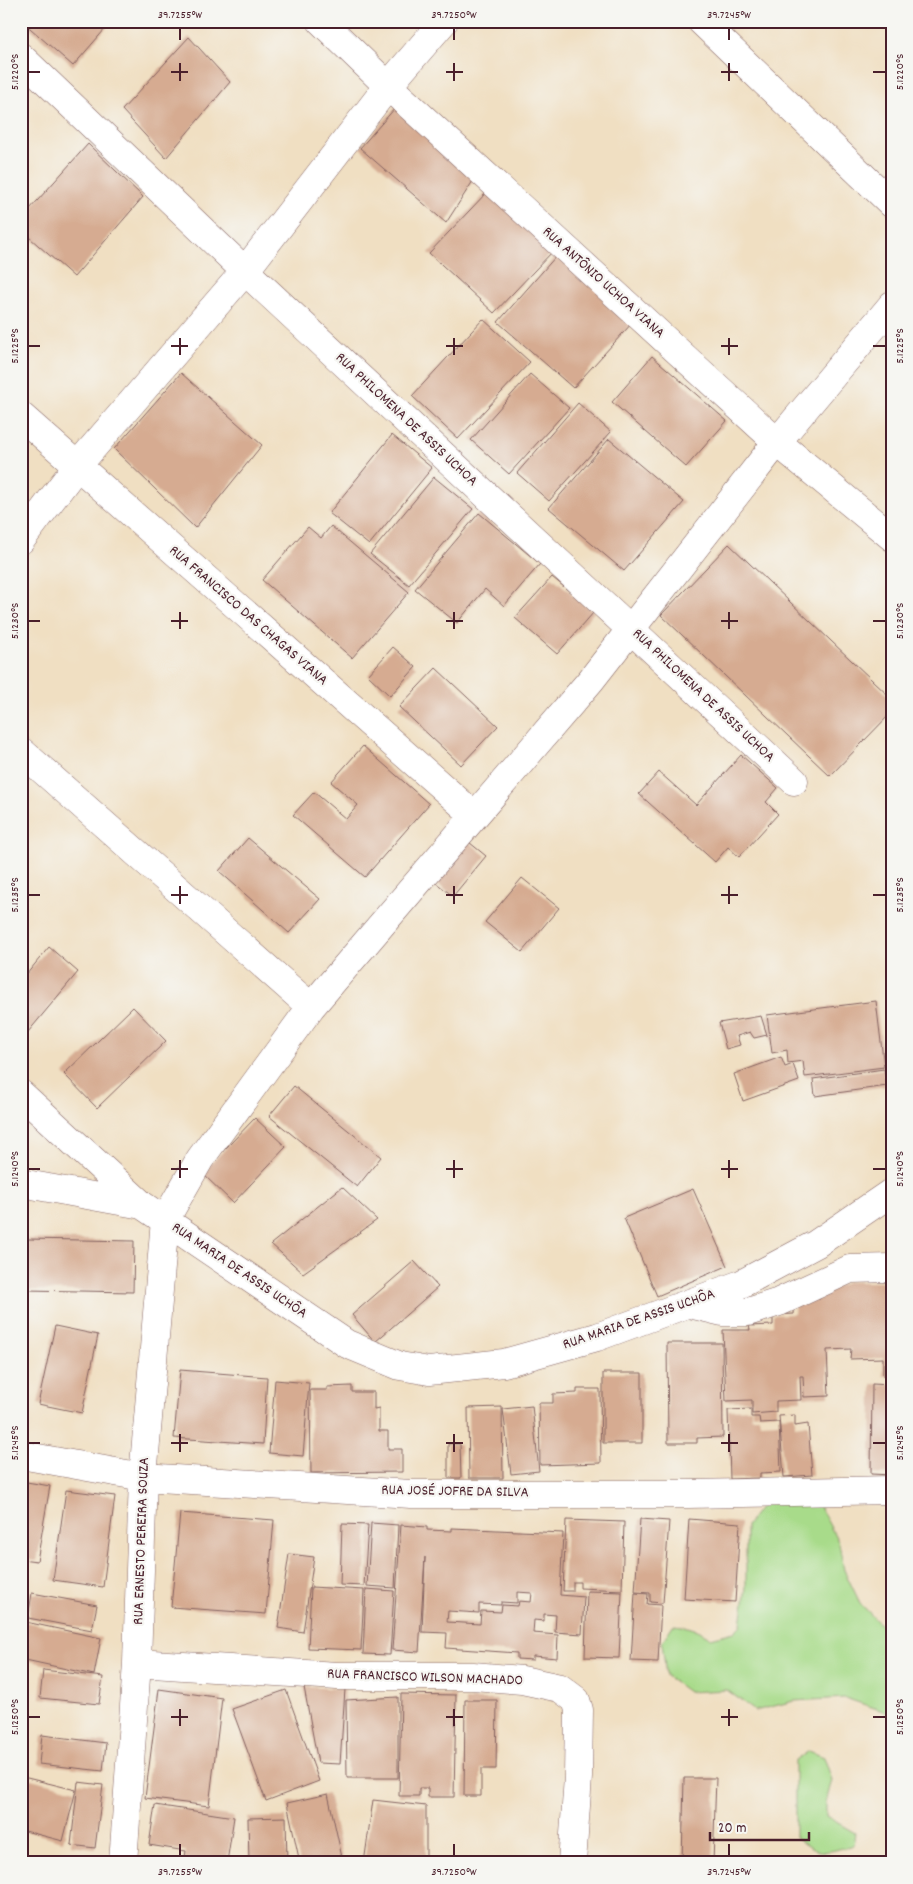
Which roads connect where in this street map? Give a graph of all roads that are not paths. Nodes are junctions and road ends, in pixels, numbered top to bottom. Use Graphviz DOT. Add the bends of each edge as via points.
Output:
graph roads {
  1 [pos="321,21"];
  2 [pos="444,21"];
  3 [pos="701,21"];
  4 [pos="21,57"];
  5 [pos="388,86"];
  6 [pos="892,204"];
  7 [pos="245,271"];
  8 [pos="892,305"];
  9 [pos="21,416"];
  10 [pos="777,442"];
  11 [pos="77,466"];
  12 [pos="892,537"];
  13 [pos="21,540"];
  14 [pos="630,629"];
  15 [pos="21,751"];
  16 [pos="794,781"];
  17 [pos="474,815"];
  18 [pos="311,1007"];
  19 [pos="21,1094"];
  20 [pos="21,1183"];
  21 [pos="892,1192"];
  22 [pos="142,1205"];
  23 [pos="165,1220"];
  24 [pos="892,1268"];
  25 [pos="689,1304"];
  26 [pos="21,1455"];
  27 [pos="143,1477"];
  28 [pos="892,1490"];
  29 [pos="137,1663"];
  30 [pos="123,1863"];
  31 [pos="572,1863"];
  1 -- 5 [label="street, RUA ANTÔNIO UCHOA VIANA"];
  2 -- 5 [label="street"];
  3 -- 6 [label="street"];
  4 -- 7 [label="street, RUA PHILOMENA DE ASSIS UCHOA"];
  5 -- 7 [label="street"];
  5 -- 10 [label="street, RUA ANTÔNIO UCHOA VIANA"];
  7 -- 11 [label="street"];
  7 -- 14 [label="street, RUA PHILOMENA DE ASSIS UCHOA"];
  8 -- 10 [label="street"];
  9 -- 11 [label="street, RUA FRANCISCO DAS CHAGAS VIANA"];
  10 -- 12 [label="street, RUA ANTÔNIO UCHOA VIANA"];
  10 -- 14 [label="street"];
  11 -- 13 [label="street"];
  11 -- 17 [label="street, RUA FRANCISCO DAS CHAGAS VIANA"];
  14 -- 16 [label="street, RUA PHILOMENA DE ASSIS UCHOA"];
  14 -- 17 [label="street"];
  15 -- 18 [label="street"];
  17 -- 18 [label="street"];
  18 -- 23 [label="street" via="211,1144"];
  19 -- 22 [label="street"];
  20 -- 22 [label="street"];
  21 -- 25 [label="street, RUA MARIA DE ASSIS UCHÔA" via="848,1224 778,1265 742,1284"];
  22 -- 23 [label="street, RUA MARIA DE ASSIS UCHÔA"];
  23 -- 25 [label="street, RUA MARIA DE ASSIS UCHÔA" via="347,1344 400,1366 429,1371 504,1362 597,1337"];
  23 -- 27 [label="street, RUA ERNESTO PEREIRA SOUZA"];
  24 -- 25 [label="street" via="850,1269 779,1302 748,1312 722,1312"];
  26 -- 27 [label="street, RUA JOSÉ JOFRE DA SILVA"];
  27 -- 28 [label="street, RUA JOSÉ JOFRE DA SILVA" via="411,1494"];
  27 -- 29 [label="street, RUA ERNESTO PEREIRA SOUZA"];
  29 -- 30 [label="street, RUA ERNESTO PEREIRA SOUZA"];
  29 -- 31 [label="street, RUA FRANCISCO WILSON MACHADO" via="337,1676 473,1676 536,1682 560,1688 576,1700 579,1710"];
}
